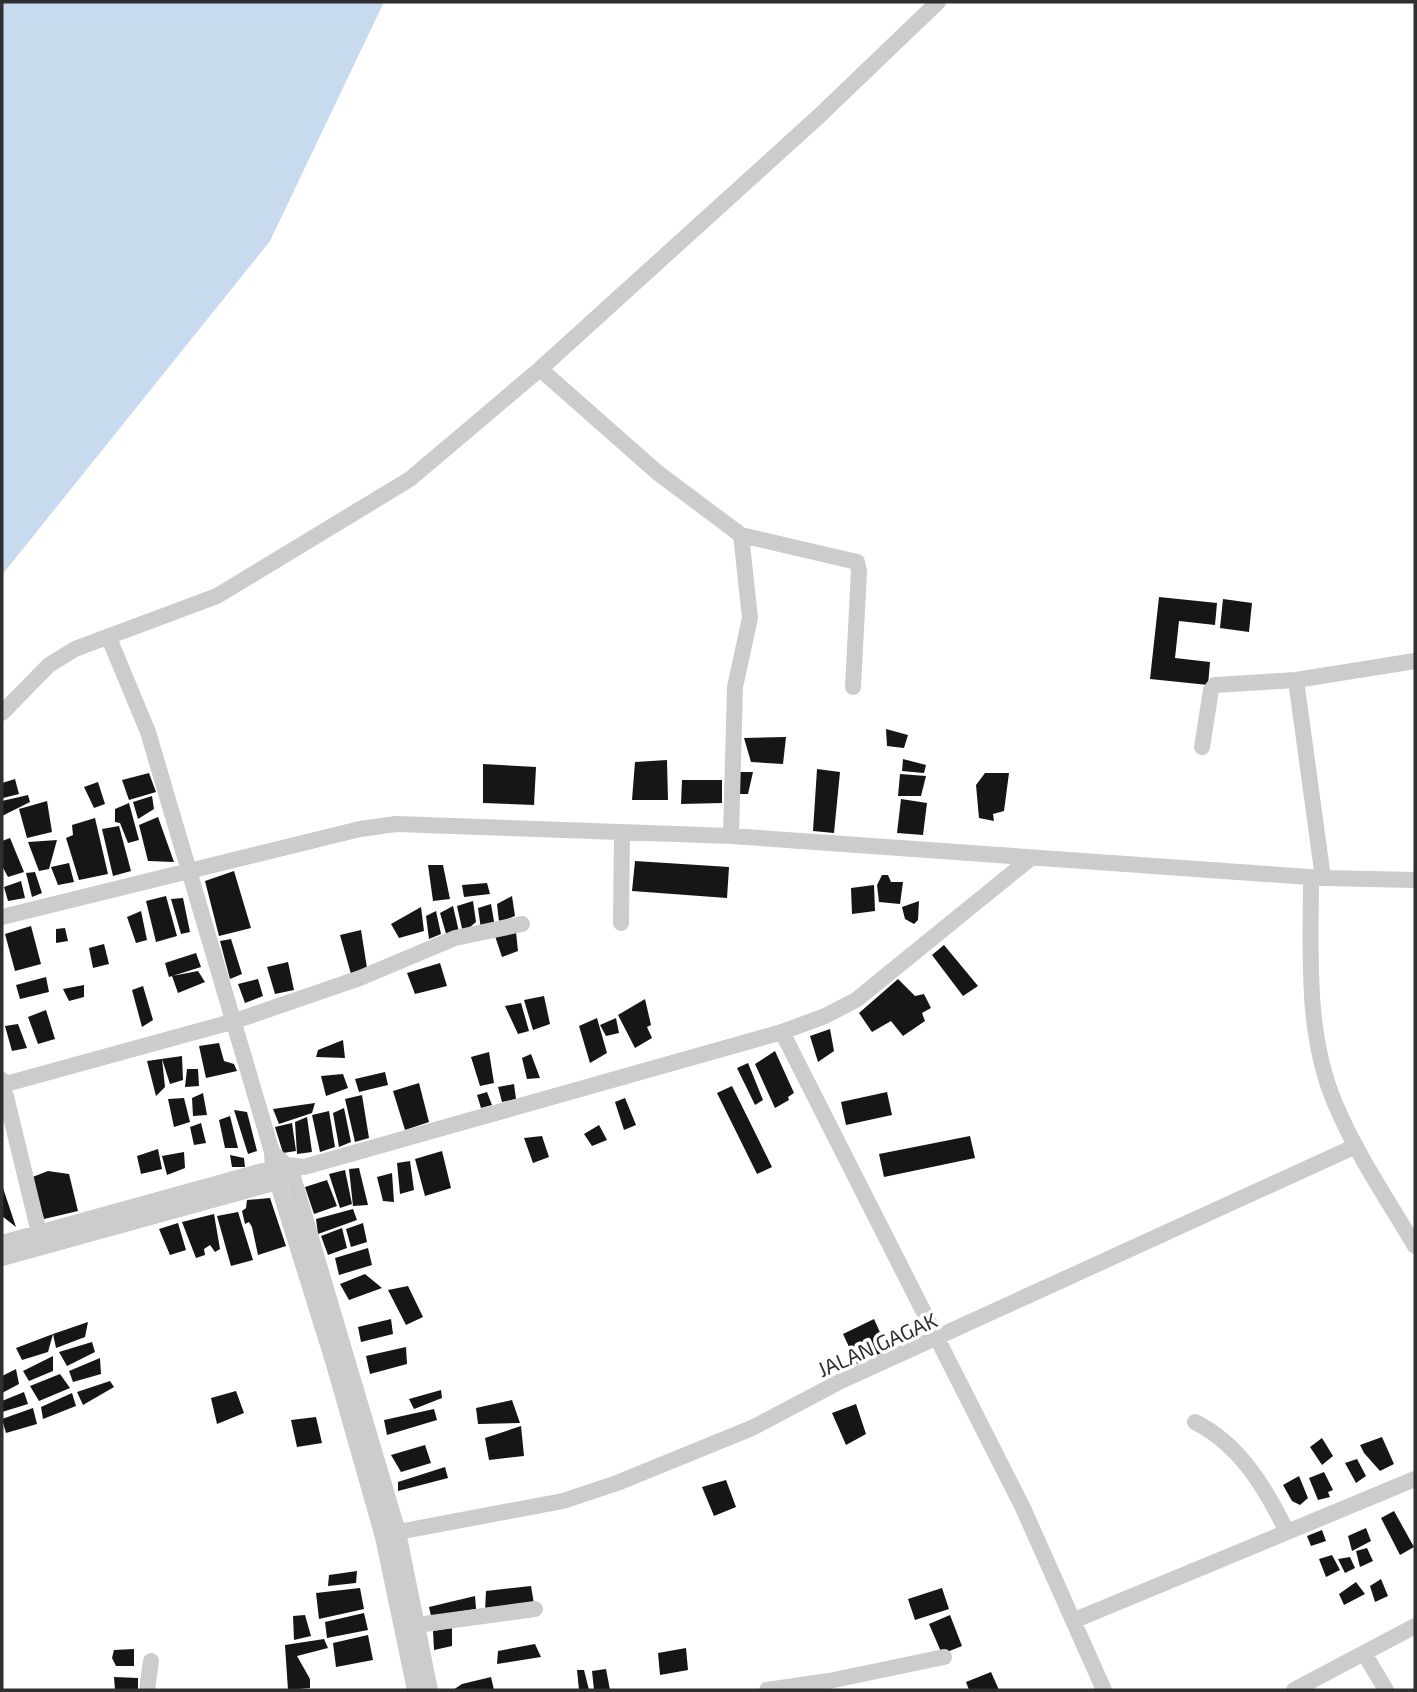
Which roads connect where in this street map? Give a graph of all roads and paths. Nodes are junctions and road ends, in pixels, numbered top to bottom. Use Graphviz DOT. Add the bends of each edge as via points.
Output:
graph roads {
  1 [pos="938,2"];
  2 [pos="540,369"];
  3 [pos="741,535"];
  4 [pos="109,638"];
  5 [pos="1415,661"];
  6 [pos="1296,680"];
  7 [pos="853,687"];
  8 [pos="2,713"];
  9 [pos="1202,747"];
  10 [pos="622,832"];
  11 [pos="731,836"];
  12 [pos="1031,858"];
  13 [pos="187,871"];
  14 [pos="1317,877"];
  15 [pos="1415,880"];
  16 [pos="2,917"];
  17 [pos="621,923"];
  18 [pos="522,925"];
  19 [pos="235,1021"];
  20 [pos="782,1032"];
  21 [pos="2,1083"];
  22 [pos="1356,1146"];
  23 [pos="284,1168"];
  24 [pos="40,1240"];
  25 [pos="2,1243"];
  26 [pos="1415,1246"];
  27 [pos="2,1258"];
  28 [pos="936,1341"];
  29 [pos="1195,1422"];
  30 [pos="1415,1479"];
  31 [pos="1286,1530"];
  32 [pos="398,1532"];
  33 [pos="536,1609"];
  34 [pos="1075,1620"];
  35 [pos="417,1625"];
  36 [pos="1415,1626"];
  37 [pos="1364,1653"];
  38 [pos="944,1657"];
  39 [pos="151,1661"];
  40 [pos="147,1690"];
  41 [pos="415,1690"];
  42 [pos="430,1690"];
  43 [pos="767,1690"];
  44 [pos="1104,1690"];
  45 [pos="1294,1690"];
  46 [pos="1386,1690"];
  1 -- 2 [label="street"];
  2 -- 3 [label="street" via="658,473"];
  2 -- 4 [label="street" via="410,479 313,540 217,596"];
  3 -- 7 [label="street" via="857,562"];
  3 -- 11 [label="street" via="750,618 735,687"];
  4 -- 8 [label="street" via="75,649 49,665"];
  4 -- 13 [label="street" via="148,732"];
  5 -- 6 [label="street"];
  6 -- 9 [label="street" via="1215,685"];
  6 -- 14 [label="street"];
  10 -- 11 [label="street"];
  10 -- 13 [label="street" via="396,824"];
  10 -- 17 [label="street"];
  11 -- 12 [label="street"];
  12 -- 14 [label="street"];
  12 -- 20 [label="street" via="856,1000"];
  13 -- 16 [label="street"];
  13 -- 19 [label="street"];
  14 -- 15 [label="street"];
  14 -- 22 [label="street" via="1311,980 1318,1047 1333,1099"];
  18 -- 19 [label="street" via="455,938 360,978"];
  19 -- 21 [label="street"];
  19 -- 23 [label="street"];
  20 -- 23 [label="street"];
  20 -- 28 [label="street"];
  21 -- 24 [label="street"];
  22 -- 26 [label="street"];
  22 -- 28 [label="street, JALAN GAGAK"];
  23 -- 24 [label="street"];
  23 -- 32 [label="street"];
  23 -- 41 [label="street" via="383,1538"];
  24 -- 25 [label="street"];
  24 -- 27 [label="street"];
  28 -- 32 [label="street, JALAN GAGAK" via="841,1381 752,1428 617,1483 563,1501"];
  28 -- 34 [label="street"];
  29 -- 31 [label="street" via="1217,1434 1264,1485"];
  30 -- 31 [label="street"];
  31 -- 34 [label="street"];
  32 -- 35 [label="street"];
  33 -- 35 [label="street"];
  34 -- 44 [label="street"];
  35 -- 42 [label="street"];
  36 -- 37 [label="street"];
  37 -- 45 [label="street"];
  37 -- 46 [label="street"];
  38 -- 43 [label="street"];
  39 -- 40 [label="street"];
}
